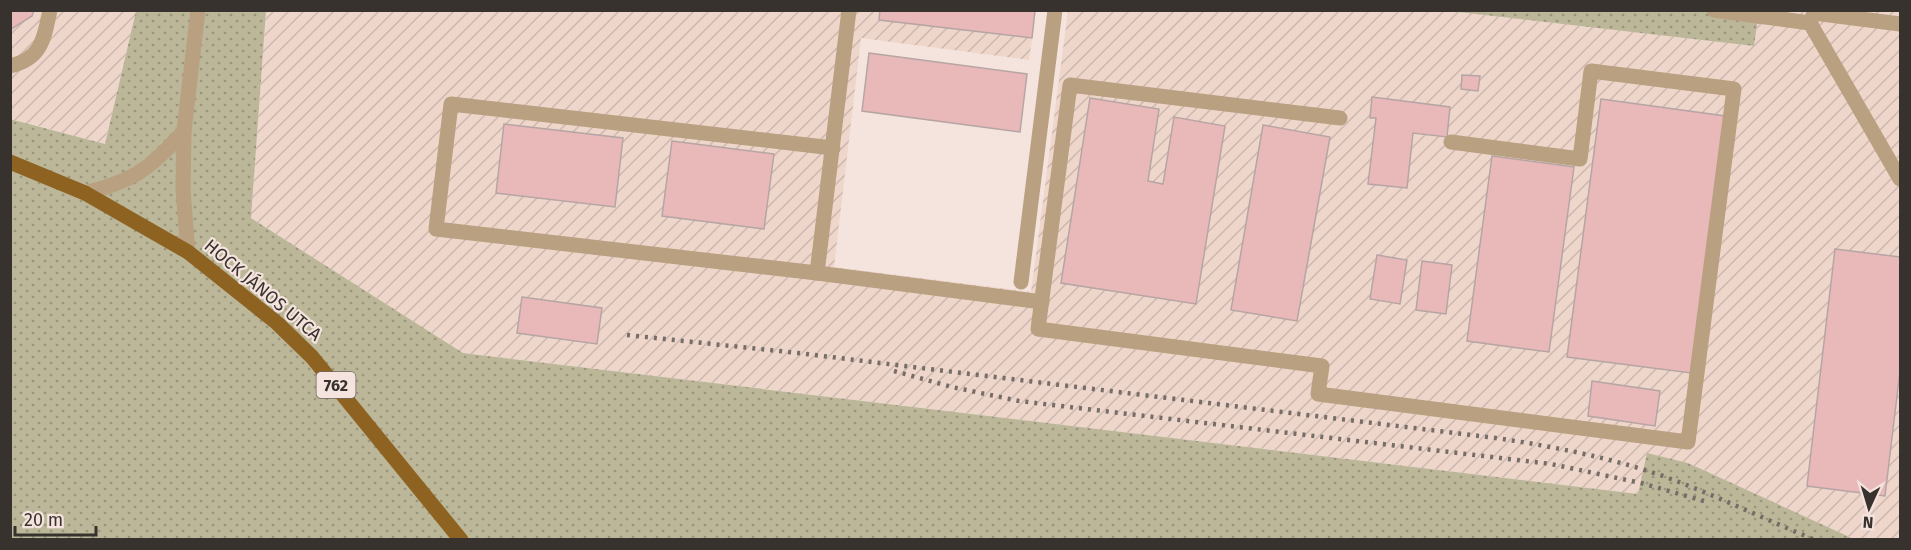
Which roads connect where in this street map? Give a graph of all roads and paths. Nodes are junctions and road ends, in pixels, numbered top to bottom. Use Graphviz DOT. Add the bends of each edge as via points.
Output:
graph roads {
  1 [pos="50,10"];
  2 [pos="198,10"];
  3 [pos="849,10"];
  4 [pos="1055,10"];
  5 [pos="1714,10"];
  6 [pos="1810,23"];
  7 [pos="1900,24"];
  8 [pos="10,66"];
  9 [pos="1340,118"];
  10 [pos="184,131"];
  11 [pos="1451,142"];
  12 [pos="833,148"];
  13 [pos="10,162"];
  14 [pos="1900,179"];
  15 [pos="85,193"];
  16 [pos="188,252"];
  17 [pos="817,273"];
  18 [pos="1021,282"];
  19 [pos="1042,302"];
  20 [pos="461,540"];
  1 -- 8 [label="street" via="44,36 32,58"];
  2 -- 10 [label="street"];
  3 -- 12 [label="street"];
  4 -- 18 [label="street"];
  5 -- 6 [label="street"];
  6 -- 7 [label="street" via="1814,13"];
  6 -- 14 [label="street"];
  9 -- 19 [label="street" via="1070,85"];
  10 -- 15 [label="street" via="149,167 110,187"];
  10 -- 16 [label="street"];
  11 -- 19 [label="street" via="1580,159 1591,71 1734,89 1688,441 1318,394 1322,366 1038,329"];
  12 -- 17 [label="street"];
  12 -- 17 [label="street" via="451,104 436,229"];
  13 -- 15 [label="main road, HOCK JÁNOS UTCA / 762"];
  15 -- 16 [label="main road, HOCK JÁNOS UTCA / 762"];
  16 -- 20 [label="main road, HOCK JÁNOS UTCA / 762" via="277,323 312,357"];
  17 -- 19 [label="street"];
}
